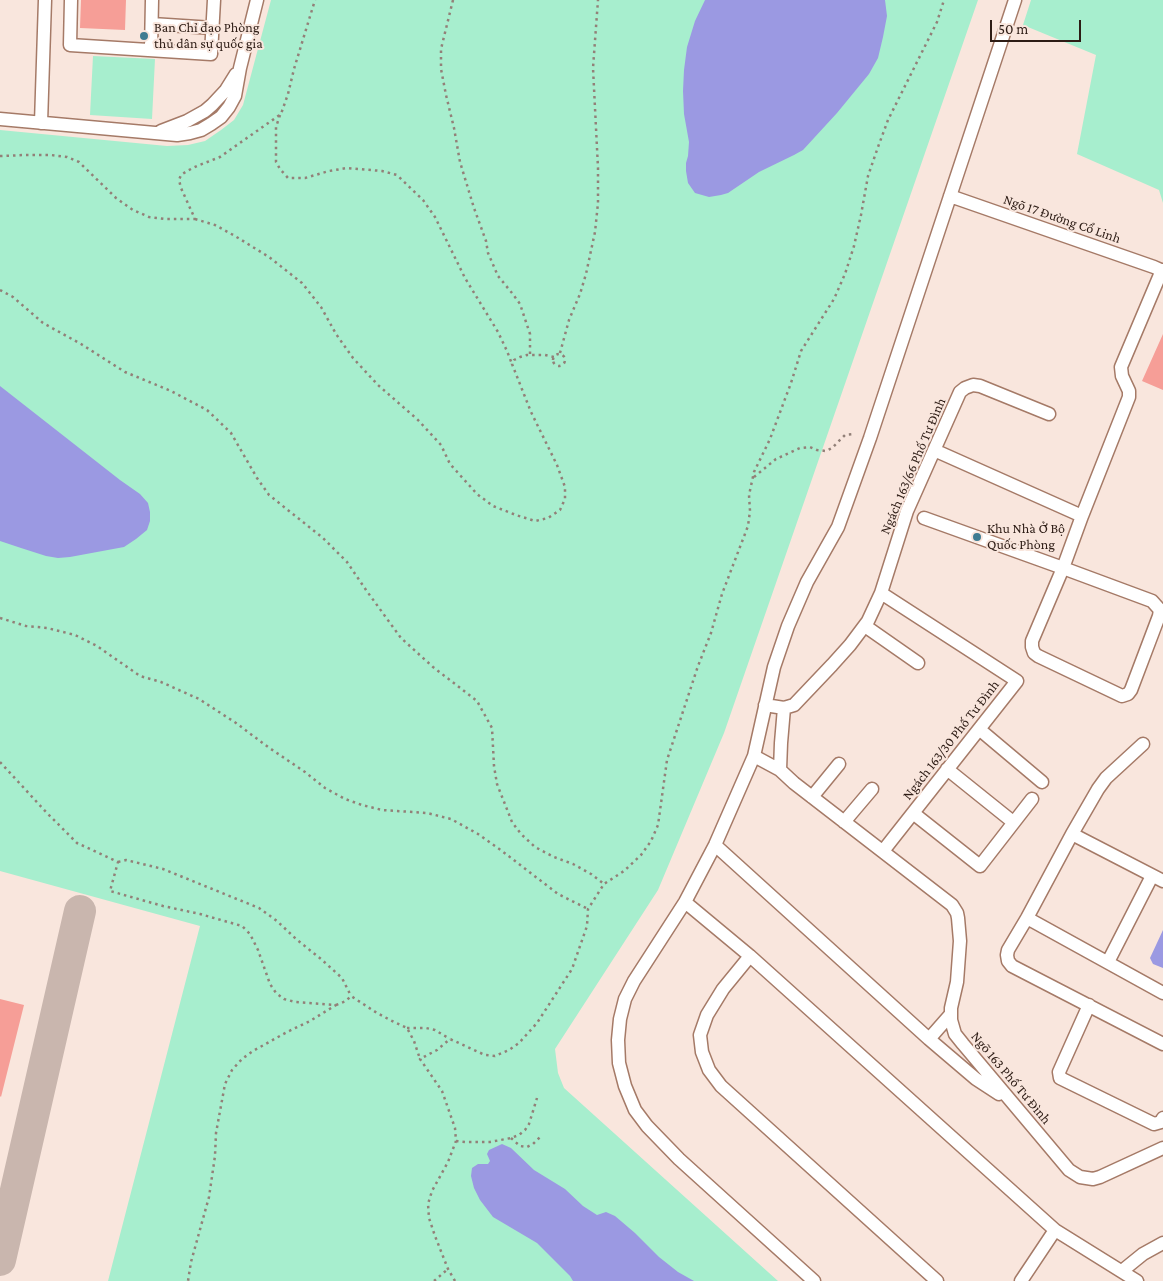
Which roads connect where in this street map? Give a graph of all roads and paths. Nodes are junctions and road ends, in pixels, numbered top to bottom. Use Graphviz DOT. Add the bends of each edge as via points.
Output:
graph roads {
  1 [pos="44,0"];
  2 [pos="71,0"];
  3 [pos="152,0"];
  4 [pos="214,0"];
  5 [pos="257,0"];
  6 [pos="453,0"];
  7 [pos="598,0"];
  8 [pos="944,0"];
  9 [pos="1016,0"];
  10 [pos="152,24"];
  11 [pos="213,28"];
  12 [pos="150,50"];
  13 [pos="281,114"];
  14 [pos="0,120"];
  15 [pos="41,123"];
  16 [pos="950,196"];
  17 [pos="195,219"];
  18 [pos="1162,271"];
  19 [pos="0,290"];
  20 [pos="560,354"];
  21 [pos="530,355"];
  22 [pos="554,357"];
  23 [pos="512,364"];
  24 [pos="1049,414"];
  25 [pos="856,434"];
  26 [pos="934,450"];
  27 [pos="753,478"];
  28 [pos="1082,516"];
  29 [pos="924,518"];
  30 [pos="1063,568"];
  31 [pos="881,593"];
  32 [pos="0,618"];
  33 [pos="865,626"];
  34 [pos="918,663"];
  35 [pos="765,705"];
  36 [pos="784,708"];
  37 [pos="979,729"];
  38 [pos="1143,744"];
  39 [pos="754,756"];
  40 [pos="0,762"];
  41 [pos="839,764"];
  42 [pos="947,769"];
  43 [pos="780,770"];
  44 [pos="1042,782"];
  45 [pos="872,789"];
  46 [pos="812,797"];
  47 [pos="1032,799"];
  48 [pos="913,813"];
  49 [pos="844,822"];
  50 [pos="1014,822"];
  51 [pos="1072,834"];
  52 [pos="715,845"];
  53 [pos="883,852"];
  54 [pos="118,862"];
  55 [pos="1158,879"];
  56 [pos="604,884"];
  57 [pos="685,902"];
  58 [pos="588,910"];
  59 [pos="1027,918"];
  60 [pos="750,956"];
  61 [pos="1108,962"];
  62 [pos="1163,993"];
  63 [pos="352,996"];
  64 [pos="336,1005"];
  65 [pos="1089,1005"];
  66 [pos="950,1014"];
  67 [pos="407,1028"];
  68 [pos="450,1039"];
  69 [pos="929,1039"];
  70 [pos="1163,1044"];
  71 [pos="420,1059"];
  72 [pos="537,1098"];
  73 [pos="1011,1102"];
  74 [pos="1163,1118"];
  75 [pos="542,1135"];
  76 [pos="511,1138"];
  77 [pos="456,1141"];
  78 [pos="1163,1148"];
  79 [pos="1055,1230"];
  80 [pos="1163,1243"];
  81 [pos="448,1269"];
  82 [pos="1122,1271"];
  83 [pos="188,1281"];
  84 [pos="434,1281"];
  85 [pos="454,1281"];
  86 [pos="814,1281"];
  87 [pos="937,1281"];
  88 [pos="1021,1281"];
  89 [pos="1137,1281"];
  1 -- 15 [label="street"];
  2 -- 12 [label="street" via="70,45"];
  3 -- 10 [label="street"];
  4 -- 11 [label="street"];
  5 -- 15 [label="street" via="240,68 226,90 197,116 156,133"];
  6 -- 21 [label="path" via="441,48 441,69 460,162 488,253 498,276 520,304 530,334"];
  7 -- 20 [label="path" via="593,68 598,168 595,232 586,274"];
  8 -- 27 [label="path" via="937,22 878,147 845,274 801,351"];
  9 -- 16 [label="street"];
  10 -- 11 [label="street"];
  10 -- 12 [label="street"];
  11 -- 12 [label="street" via="211,54"];
  13 -- 23 [label="path" via="276,127 276,162 288,178 305,178 346,168 382,171 397,176 423,200 498,332"];
  14 -- 15 [label="street"];
  16 -- 18 [label="street, Ngõ 17 Đường Cổ Linh"];
  16 -- 35 [label="street" via="838,527 807,582 788,626"];
  17 -- 23 [label="path" via="235,236 302,283 353,358 441,445 450,464 477,494 493,506 535,521 560,510 565,500 565,486"];
  18 -- 28 [label="street" via="1121,367 1130,397"];
  19 -- 56 [label="path" via="43,323 125,372 206,410 231,432 270,495 347,562 401,638 477,701 492,728 496,784 512,822 521,834 536,847 573,864"];
  20 -- 22 [label="path"];
  20 -- 22 [label="path" via="565,359 562,365 556,364"];
  21 -- 22 [label="path"];
  21 -- 23 [label="path" via="514,360"];
  24 -- 26 [label="street, Ngách 163/66 Phố Tư Đình" via="972,385 960,392"];
  25 -- 27 [label="path" via="845,435 826,451 800,448 776,459"];
  26 -- 28 [label="street"];
  26 -- 31 [label="street, Ngách 163/66 Phố Tư Đình" via="907,511"];
  27 -- 56 [label="path" via="748,526 667,760 658,825 641,855"];
  28 -- 30 [label="street"];
  29 -- 30 [label="street"];
  30 -- 30 [label="street" via="1032,641 1034,653 1122,696 1128,694 1160,610 1152,601"];
  31 -- 33 [label="street, Ngách 163/66 Phố Tư Đình"];
  31 -- 37 [label="street, Ngách 163/30 Phố Tư Đình" via="1017,681"];
  32 -- 58 [label="path" via="74,635 97,646 140,676 198,699 236,722 268,748 345,799 382,810 427,813 451,820 478,834 558,894"];
  33 -- 34 [label="street"];
  33 -- 36 [label="street, Ngách 163/66 Phố Tư Đình" via="794,705"];
  35 -- 36 [label="street"];
  35 -- 39 [label="street"];
  36 -- 43 [label="street"];
  37 -- 42 [label="street, Ngách 163/30 Phố Tư Đình"];
  37 -- 44 [label="street"];
  38 -- 51 [label="street" via="1106,778"];
  39 -- 43 [label="street"];
  39 -- 52 [label="street"];
  40 -- 54 [label="path" via="78,844"];
  41 -- 46 [label="street"];
  42 -- 48 [label="street, Ngách 163/30 Phố Tư Đình"];
  42 -- 50 [label="street"];
  43 -- 46 [label="street"];
  45 -- 49 [label="street"];
  46 -- 49 [label="street"];
  47 -- 50 [label="street"];
  48 -- 50 [label="street" via="980,866"];
  48 -- 53 [label="street, Ngách 163/30 Phố Tư Đình"];
  49 -- 53 [label="street"];
  51 -- 55 [label="street"];
  51 -- 59 [label="street"];
  52 -- 57 [label="street"];
  52 -- 69 [label="street"];
  53 -- 66 [label="street" via="952,905 957,913 960,954"];
  54 -- 63 [label="path" via="126,860 163,870 259,908 342,978"];
  54 -- 64 [label="path" via="110,891 242,926 250,934 276,993 295,1002"];
  55 -- 61 [label="street"];
  56 -- 58 [label="path"];
  57 -- 60 [label="street"];
  57 -- 86 [label="street" via="625,999 618,1040 625,1086 635,1110 662,1144"];
  58 -- 68 [label="path" via="587,926 572,969 520,1043 495,1056 485,1055"];
  59 -- 61 [label="street"];
  59 -- 65 [label="street" via="1008,950 1008,961"];
  60 -- 79 [label="street"];
  60 -- 87 [label="street" via="707,1015 700,1035 709,1070 721,1086"];
  61 -- 62 [label="street"];
  63 -- 64 [label="path"];
  63 -- 67 [label="path"];
  64 -- 83 [label="path" via="248,1055 232,1070 225,1084 208,1197"];
  65 -- 70 [label="street"];
  65 -- 74 [label="street" via="1059,1072 1060,1078 1154,1124"];
  66 -- 69 [label="street"];
  66 -- 73 [label="street, Ngõ 163 Phố Tư Đình" via="952,1027 959,1039"];
  67 -- 68 [label="path" via="435,1030"];
  67 -- 71 [label="path"];
  68 -- 71 [label="path"];
  69 -- 73 [label="street" via="976,1079"];
  71 -- 77 [label="path" via="442,1092 455,1128"];
  72 -- 76 [label="path" via="525,1130"];
  73 -- 78 [label="street, Ngõ 163 Phố Tư Đình" via="1064,1164 1080,1177 1100,1177"];
  75 -- 76 [label="path" via="527,1147 520,1146"];
  76 -- 77 [label="path" via="490,1142"];
  77 -- 81 [label="path" via="428,1204 429,1218"];
  79 -- 82 [label="street"];
  79 -- 88 [label="street"];
  80 -- 82 [label="street"];
  81 -- 84 [label="path"];
  81 -- 85 [label="path"];
  82 -- 89 [label="street"];
}
